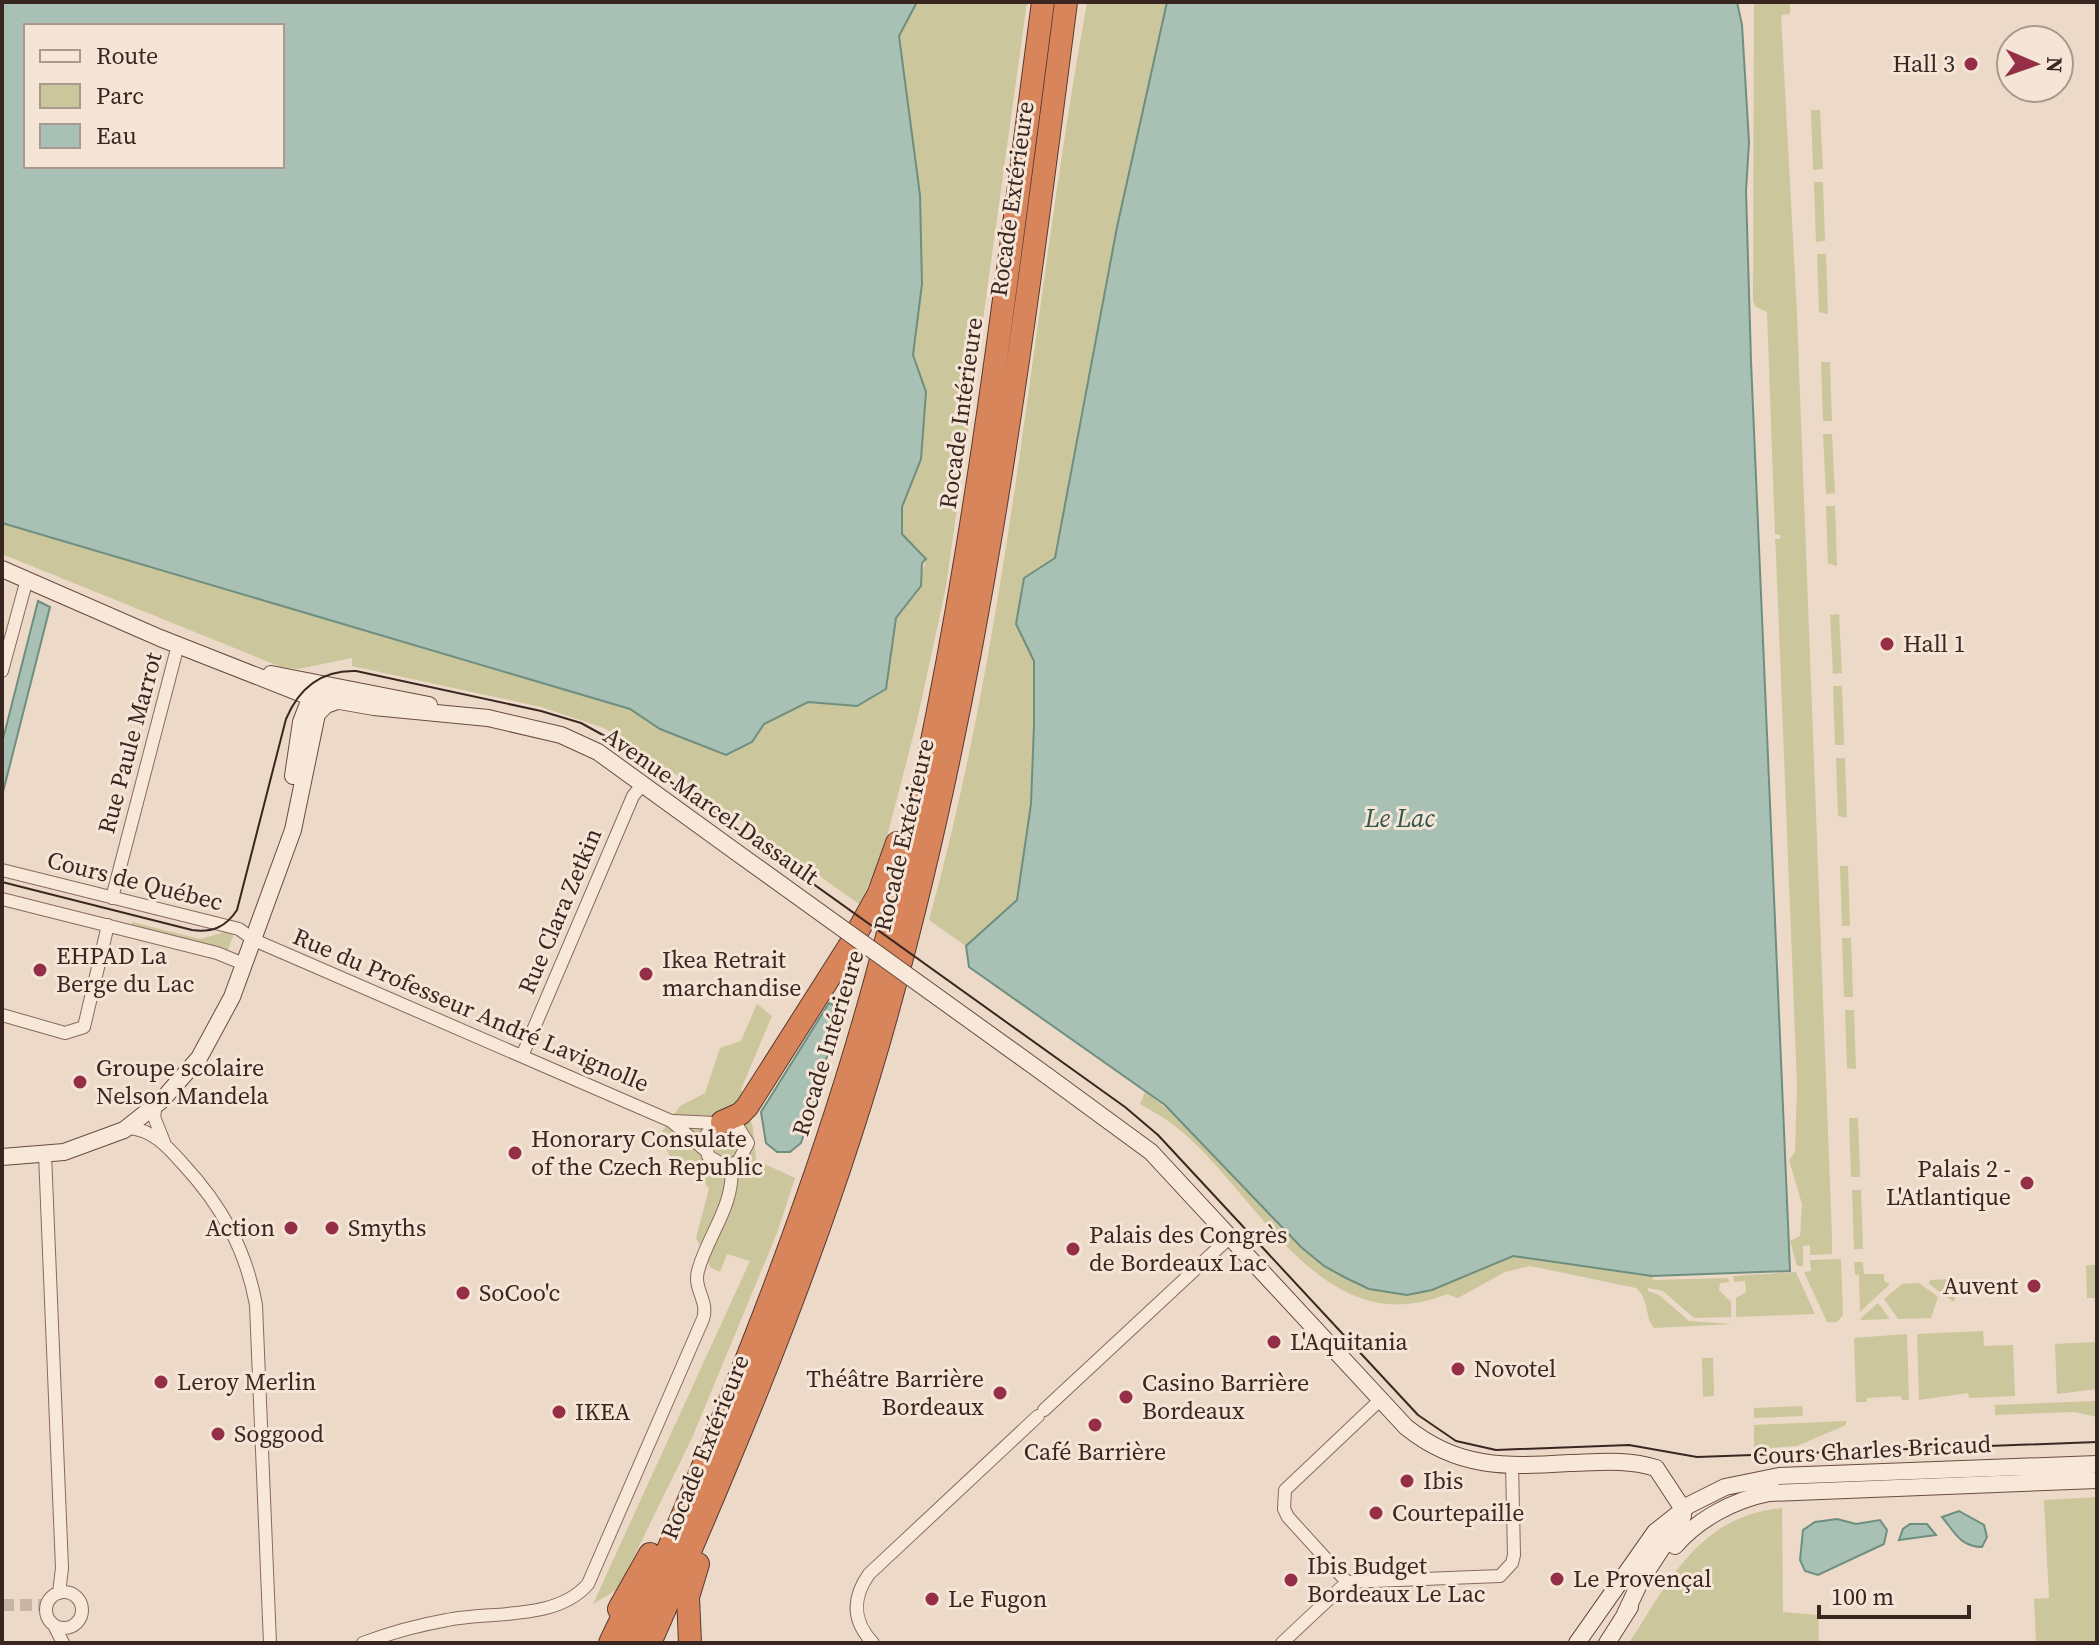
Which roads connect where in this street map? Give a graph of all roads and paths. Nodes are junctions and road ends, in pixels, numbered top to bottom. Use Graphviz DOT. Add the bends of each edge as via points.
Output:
graph roads {
  1 [pos="1033,2"];
  2 [pos="1043,2"];
  3 [pos="1066,3"];
  4 [pos="1030,101"];
  5 [pos="2,569"];
  6 [pos="27,579"];
  7 [pos="958,602"];
  8 [pos="178,645"];
  9 [pos="2,671"];
  10 [pos="307,689"];
  11 [pos="337,701"];
  12 [pos="441,711"];
  13 [pos="302,781"];
  14 [pos="642,785"];
  15 [pos="283,849"];
  16 [pos="2,870"];
  17 [pos="112,898"];
  18 [pos="2,899"];
  19 [pos="108,925"];
  20 [pos="254,940"];
  21 [pos="244,964"];
  22 [pos="2,1015"];
  23 [pos="522,1056"];
  24 [pos="156,1105"];
  25 [pos="671,1121"];
  26 [pos="719,1123"];
  27 [pos="128,1128"];
  28 [pos="165,1145"];
  29 [pos="705,1150"];
  30 [pos="45,1154"];
  31 [pos="2,1157"];
  32 [pos="731,1165"];
  33 [pos="1230,1237"];
  34 [pos="771,1328"];
  35 [pos="1380,1400"];
  36 [pos="1512,1464"];
  37 [pos="2097,1464"];
  38 [pos="2097,1480"];
  39 [pos="1682,1519"];
  40 [pos="650,1554"];
  41 [pos="1347,1582"];
  42 [pos="59,1593"];
  43 [pos="54,1625"];
  44 [pos="409,1631"];
  45 [pos="63,1643"];
  46 [pos="270,1643"];
  47 [pos="363,1643"];
  48 [pos="385,1643"];
  49 [pos="602,1643"];
  50 [pos="610,1643"];
  51 [pos="628,1643"];
  52 [pos="650,1643"];
  53 [pos="690,1643"];
  54 [pos="873,1643"];
  55 [pos="1282,1643"];
  56 [pos="1577,1643"];
  57 [pos="1607,1643"];
  1 -- 4 [label="highway"];
  2 -- 4 [label="highway, Rocade Intérieure"];
  3 -- 34 [label="highway, Rocade Extérieure" via="989,545 948,768 866,1087"];
  4 -- 7 [label="highway, Rocade Intérieure"];
  5 -- 6 [label="street, Avenue Marcel Dassault"];
  6 -- 8 [label="street, Avenue Marcel Dassault"];
  6 -- 9 [label="street"];
  7 -- 26 [label="highway" via="901,828 879,893 747,1107"];
  7 -- 34 [label="highway, Rocade Intérieure" via="926,774 878,971"];
  8 -- 10 [label="street, Avenue Marcel Dassault"];
  8 -- 17 [label="street, Rue Paule Marrot"];
  10 -- 11 [label="street, Avenue Marcel Dassault"];
  10 -- 12 [label="street, Avenue Marcel Dassault" via="408,698"];
  10 -- 13 [label="street"];
  10 -- 15 [label="street"];
  11 -- 12 [label="street, Avenue Marcel Dassault"];
  11 -- 13 [label="street" via="317,714"];
  12 -- 14 [label="street, Avenue Marcel Dassault" via="561,735 598,752"];
  13 -- 15 [label="street" via="293,830"];
  14 -- 23 [label="street, Rue Clara Zetkin"];
  14 -- 33 [label="street, Avenue Marcel Dassault, bridge" via="1151,1152"];
  15 -- 20 [label="street"];
  16 -- 17 [label="street, Cours de Québec"];
  17 -- 20 [label="street, Cours de Québec" via="239,929"];
  18 -- 19 [label="street, Cours de Québec"];
  19 -- 21 [label="street, Cours de Québec"];
  19 -- 22 [label="street" via="84,1027 65,1033"];
  20 -- 21 [label="street"];
  20 -- 23 [label="street, Rue du Professeur André Lavignolle"];
  21 -- 24 [label="street" via="212,1039 187,1075"];
  23 -- 25 [label="street, Rue du Professeur André Lavignolle"];
  24 -- 27 [label="street"];
  24 -- 28 [label="street" via="154,1117"];
  25 -- 26 [label="street, Rue du Professeur André Lavignolle"];
  25 -- 29 [label="street, Rue du Professeur André Lavignolle"];
  26 -- 29 [label="street" via="706,1135"];
  26 -- 32 [label="street" via="736,1124 746,1135 744,1157"];
  27 -- 28 [label="street" via="149,1133"];
  27 -- 30 [label="street" via="85,1146"];
  28 -- 46 [label="street" via="223,1212 254,1296"];
  29 -- 32 [label="street" via="718,1165"];
  30 -- 31 [label="street"];
  30 -- 42 [label="street"];
  32 -- 44 [label="street" via="730,1189 697,1276 706,1306 703,1319 588,1584 554,1606 446,1620"];
  33 -- 35 [label="street, Avenue Marcel Dassault"];
  33 -- 54 [label="street" via="862,1584 858,1623"];
  34 -- 40 [label="highway"];
  34 -- 51 [label="highway, Rocade Intérieure"];
  34 -- 52 [label="highway, Rocade Extérieure"];
  34 -- 53 [label="highway" via="737,1463 692,1581"];
  35 -- 36 [label="street, Avenue Marcel Dassault" via="1406,1427 1442,1451 1479,1463"];
  35 -- 41 [label="street" via="1291,1483 1283,1500 1288,1517"];
  36 -- 39 [label="street, Avenue Marcel Dassault" via="1619,1460 1656,1468"];
  36 -- 41 [label="street" via="1514,1555 1500,1576"];
  37 -- 39 [label="street, Cours Charles Bricaud" via="1762,1477 1725,1487"];
  38 -- 39 [label="street, Cours Charles Bricaud" via="1769,1493"];
  39 -- 56 [label="street, Cours Charles Bricaud" via="1655,1532"];
  39 -- 57 [label="street"];
  40 -- 49 [label="highway"];
  40 -- 50 [label="highway"];
  41 -- 55 [label="street"];
  42 -- 43 [label="street" via="46,1605"];
  42 -- 43 [label="street" via="78,1598 81,1615 69,1628"];
  43 -- 45 [label="street"];
  44 -- 47 [label="street"];
  44 -- 48 [label="street"];
}
